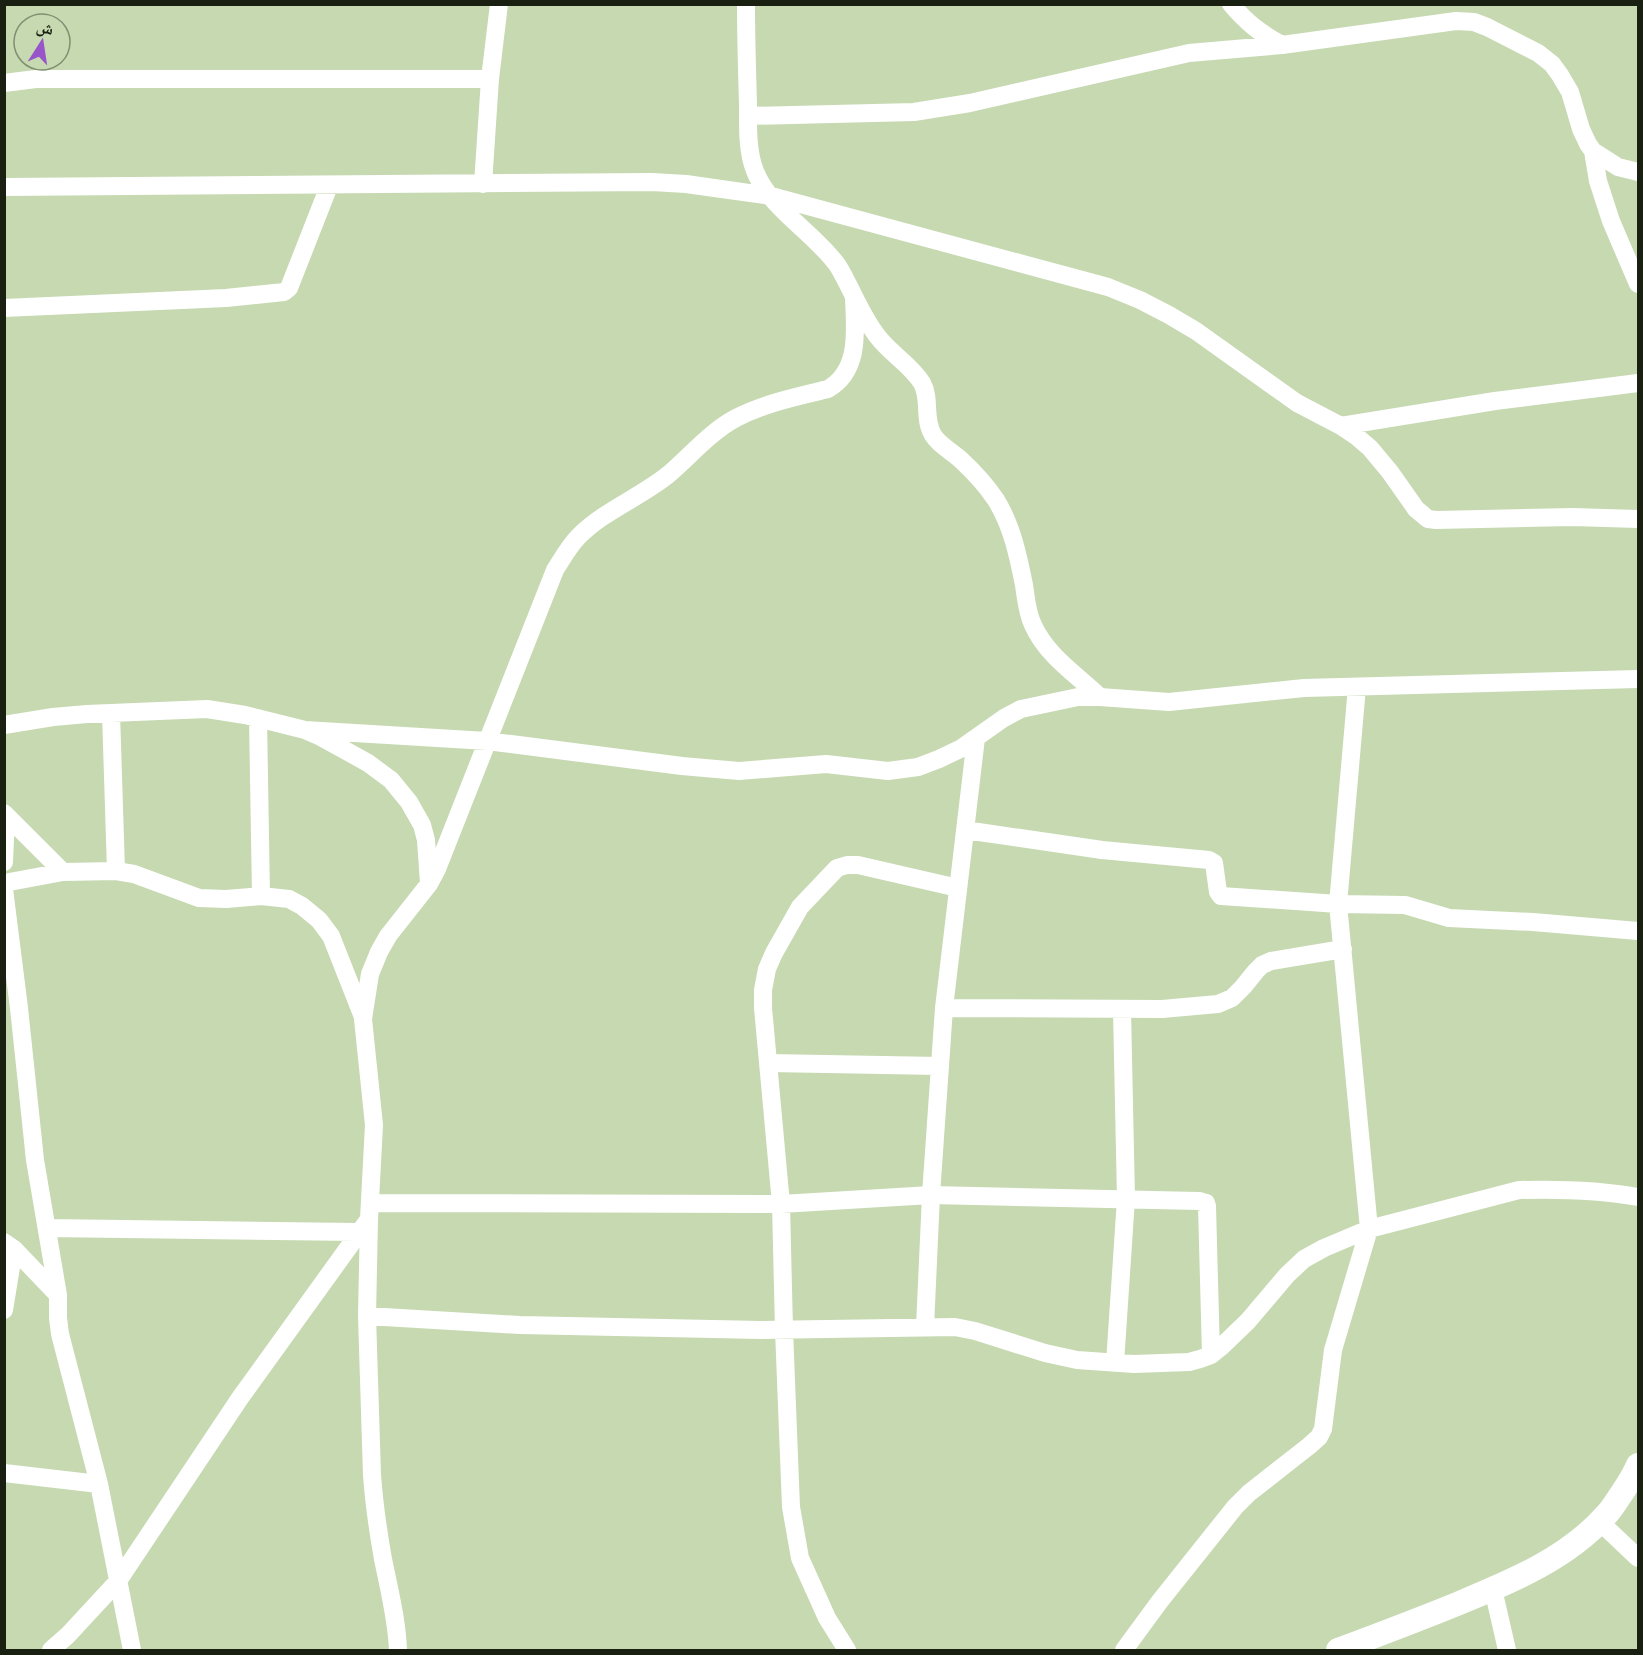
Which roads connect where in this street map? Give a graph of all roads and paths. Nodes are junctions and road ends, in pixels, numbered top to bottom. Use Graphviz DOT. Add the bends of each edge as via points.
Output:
graph roads {
  1 [pos="499,4"];
  2 [pos="746,4"];
  3 [pos="1231,4"];
  4 [pos="1282,45"];
  5 [pos="490,79"];
  6 [pos="4,83"];
  7 [pos="748,116"];
  8 [pos="1593,151"];
  9 [pos="1638,171"];
  10 [pos="483,184"];
  11 [pos="329,186"];
  12 [pos="4,187"];
  13 [pos="771,196"];
  14 [pos="1638,284"];
  15 [pos="854,297"];
  16 [pos="4,308"];
  17 [pos="1638,383"];
  18 [pos="1341,426"];
  19 [pos="1638,519"];
  20 [pos="1638,679"];
  21 [pos="1357,687"];
  22 [pos="1100,697"];
  23 [pos="111,713"];
  24 [pos="258,718"];
  25 [pos="4,725"];
  26 [pos="305,730"];
  27 [pos="976,738"];
  28 [pos="488,741"];
  29 [pos="5,814"];
  30 [pos="965,830"];
  31 [pos="4,862"];
  32 [pos="116,871"];
  33 [pos="63,872"];
  34 [pos="4,883"];
  35 [pos="429,884"];
  36 [pos="958,888"];
  37 [pos="4,889"];
  38 [pos="261,896"];
  39 [pos="1338,904"];
  40 [pos="1638,931"];
  41 [pos="1343,949"];
  42 [pos="944,1008"];
  43 [pos="1122,1010"];
  44 [pos="363,1018"];
  45 [pos="768,1063"];
  46 [pos="940,1066"];
  47 [pos="931,1195"];
  48 [pos="1638,1197"];
  49 [pos="1126,1199"];
  50 [pos="781,1204"];
  51 [pos="366,1218"];
  52 [pos="47,1228"];
  53 [pos="1369,1229"];
  54 [pos="9,1246"];
  55 [pos="58,1294"];
  56 [pos="4,1310"];
  57 [pos="367,1316"];
  58 [pos="925,1327"];
  59 [pos="784,1330"];
  60 [pos="1211,1355"];
  61 [pos="1115,1363"];
  62 [pos="1637,1471"];
  63 [pos="4,1473"];
  64 [pos="99,1484"];
  65 [pos="1600,1522"];
  66 [pos="1638,1558"];
  67 [pos="118,1581"];
  68 [pos="1492,1589"];
  69 [pos="51,1650"];
  70 [pos="132,1650"];
  71 [pos="398,1650"];
  72 [pos="847,1650"];
  73 [pos="1125,1650"];
  74 [pos="1338,1650"];
  75 [pos="1507,1650"];
  1 -- 5 [label="street"];
  2 -- 7 [label="street"];
  3 -- 4 [label="street" via="1248,24"];
  4 -- 7 [label="street" via="1189,53 914,112"];
  4 -- 8 [label="street" via="1456,21 1474,22 1538,53 1552,64 1570,92 1581,129"];
  5 -- 6 [label="street" via="46,79"];
  5 -- 10 [label="street"];
  7 -- 13 [label="street" via="751,159"];
  8 -- 9 [label="street" via="1618,166"];
  8 -- 14 [label="street" via="1611,221"];
  10 -- 11 [label="street"];
  10 -- 13 [label="street" via="652,182"];
  11 -- 12 [label="street"];
  11 -- 16 [label="street" via="289,288 284,292"];
  13 -- 15 [label="street" via="828,254"];
  13 -- 18 [label="street" via="1108,287 1169,315 1297,404"];
  15 -- 22 [label="street" via="880,340 922,384 934,437 982,481 1009,524 1031,622 1042,642"];
  15 -- 28 [label="street" via="851,361 833,386 768,404 737,418 668,475 577,538 555,570"];
  17 -- 18 [label="street"];
  18 -- 19 [label="street" via="1370,447 1416,509 1428,519"];
  20 -- 21 [label="street"];
  21 -- 22 [label="street" via="1304,688 1169,702"];
  21 -- 39 [label="street"];
  22 -- 27 [label="street" via="1078,697 1021,709"];
  23 -- 24 [label="street" via="207,709"];
  23 -- 25 [label="street"];
  23 -- 32 [label="street"];
  24 -- 26 [label="street"];
  24 -- 38 [label="street"];
  26 -- 28 [label="street"];
  26 -- 35 [label="street" via="368,764 391,780 409,802 426,840"];
  27 -- 28 [label="street" via="918,767 888,771 826,764 739,771"];
  27 -- 30 [label="street"];
  28 -- 35 [label="street"];
  29 -- 31 [label="street"];
  29 -- 33 [label="street"];
  30 -- 36 [label="street"];
  30 -- 39 [label="street" via="1102,850 1209,860 1214,863 1221,896"];
  32 -- 33 [label="street"];
  32 -- 38 [label="street" via="199,898"];
  33 -- 34 [label="street"];
  35 -- 44 [label="street" via="379,952 370,974"];
  36 -- 42 [label="street"];
  36 -- 45 [label="street" via="858,865 837,868 827,877 800,907 767,969 763,1008"];
  37 -- 52 [label="street" via="34,1160"];
  38 -- 44 [label="street" via="289,899 320,921 331,936"];
  39 -- 40 [label="street" via="1405,905 1449,918"];
  39 -- 41 [label="street"];
  41 -- 43 [label="street" via="1271,961 1256,971 1232,998 1218,1004"];
  41 -- 53 [label="street"];
  42 -- 43 [label="street"];
  42 -- 46 [label="street"];
  43 -- 49 [label="street"];
  44 -- 51 [label="street" via="374,1125"];
  45 -- 46 [label="street"];
  45 -- 50 [label="street"];
  46 -- 47 [label="street"];
  47 -- 49 [label="street"];
  47 -- 50 [label="street"];
  47 -- 58 [label="street"];
  48 -- 53 [label="street" via="1519,1190"];
  49 -- 60 [label="street" via="1206,1203"];
  49 -- 61 [label="street"];
  50 -- 51 [label="street"];
  50 -- 59 [label="street"];
  51 -- 52 [label="street"];
  51 -- 57 [label="street"];
  51 -- 67 [label="street"];
  52 -- 55 [label="street"];
  53 -- 60 [label="street" via="1304,1259"];
  53 -- 73 [label="street" via="1332,1350 1319,1437 1235,1507"];
  54 -- 55 [label="street"];
  54 -- 56 [label="street"];
  55 -- 64 [label="street" via="60,1334"];
  57 -- 59 [label="street" via="520,1325"];
  57 -- 71 [label="street" via="374,1500"];
  58 -- 59 [label="street"];
  58 -- 61 [label="street" via="975,1330 1045,1353"];
  59 -- 72 [label="street" via="794,1533 800,1558 818,1598"];
  60 -- 61 [label="street" via="1189,1362"];
  62 -- 65 [label="street"];
  63 -- 64 [label="street"];
  64 -- 67 [label="street"];
  65 -- 66 [label="street"];
  65 -- 68 [label="street" via="1544,1563"];
  67 -- 69 [label="street"];
  67 -- 70 [label="street"];
  68 -- 74 [label="street"];
  68 -- 75 [label="street"];
}
